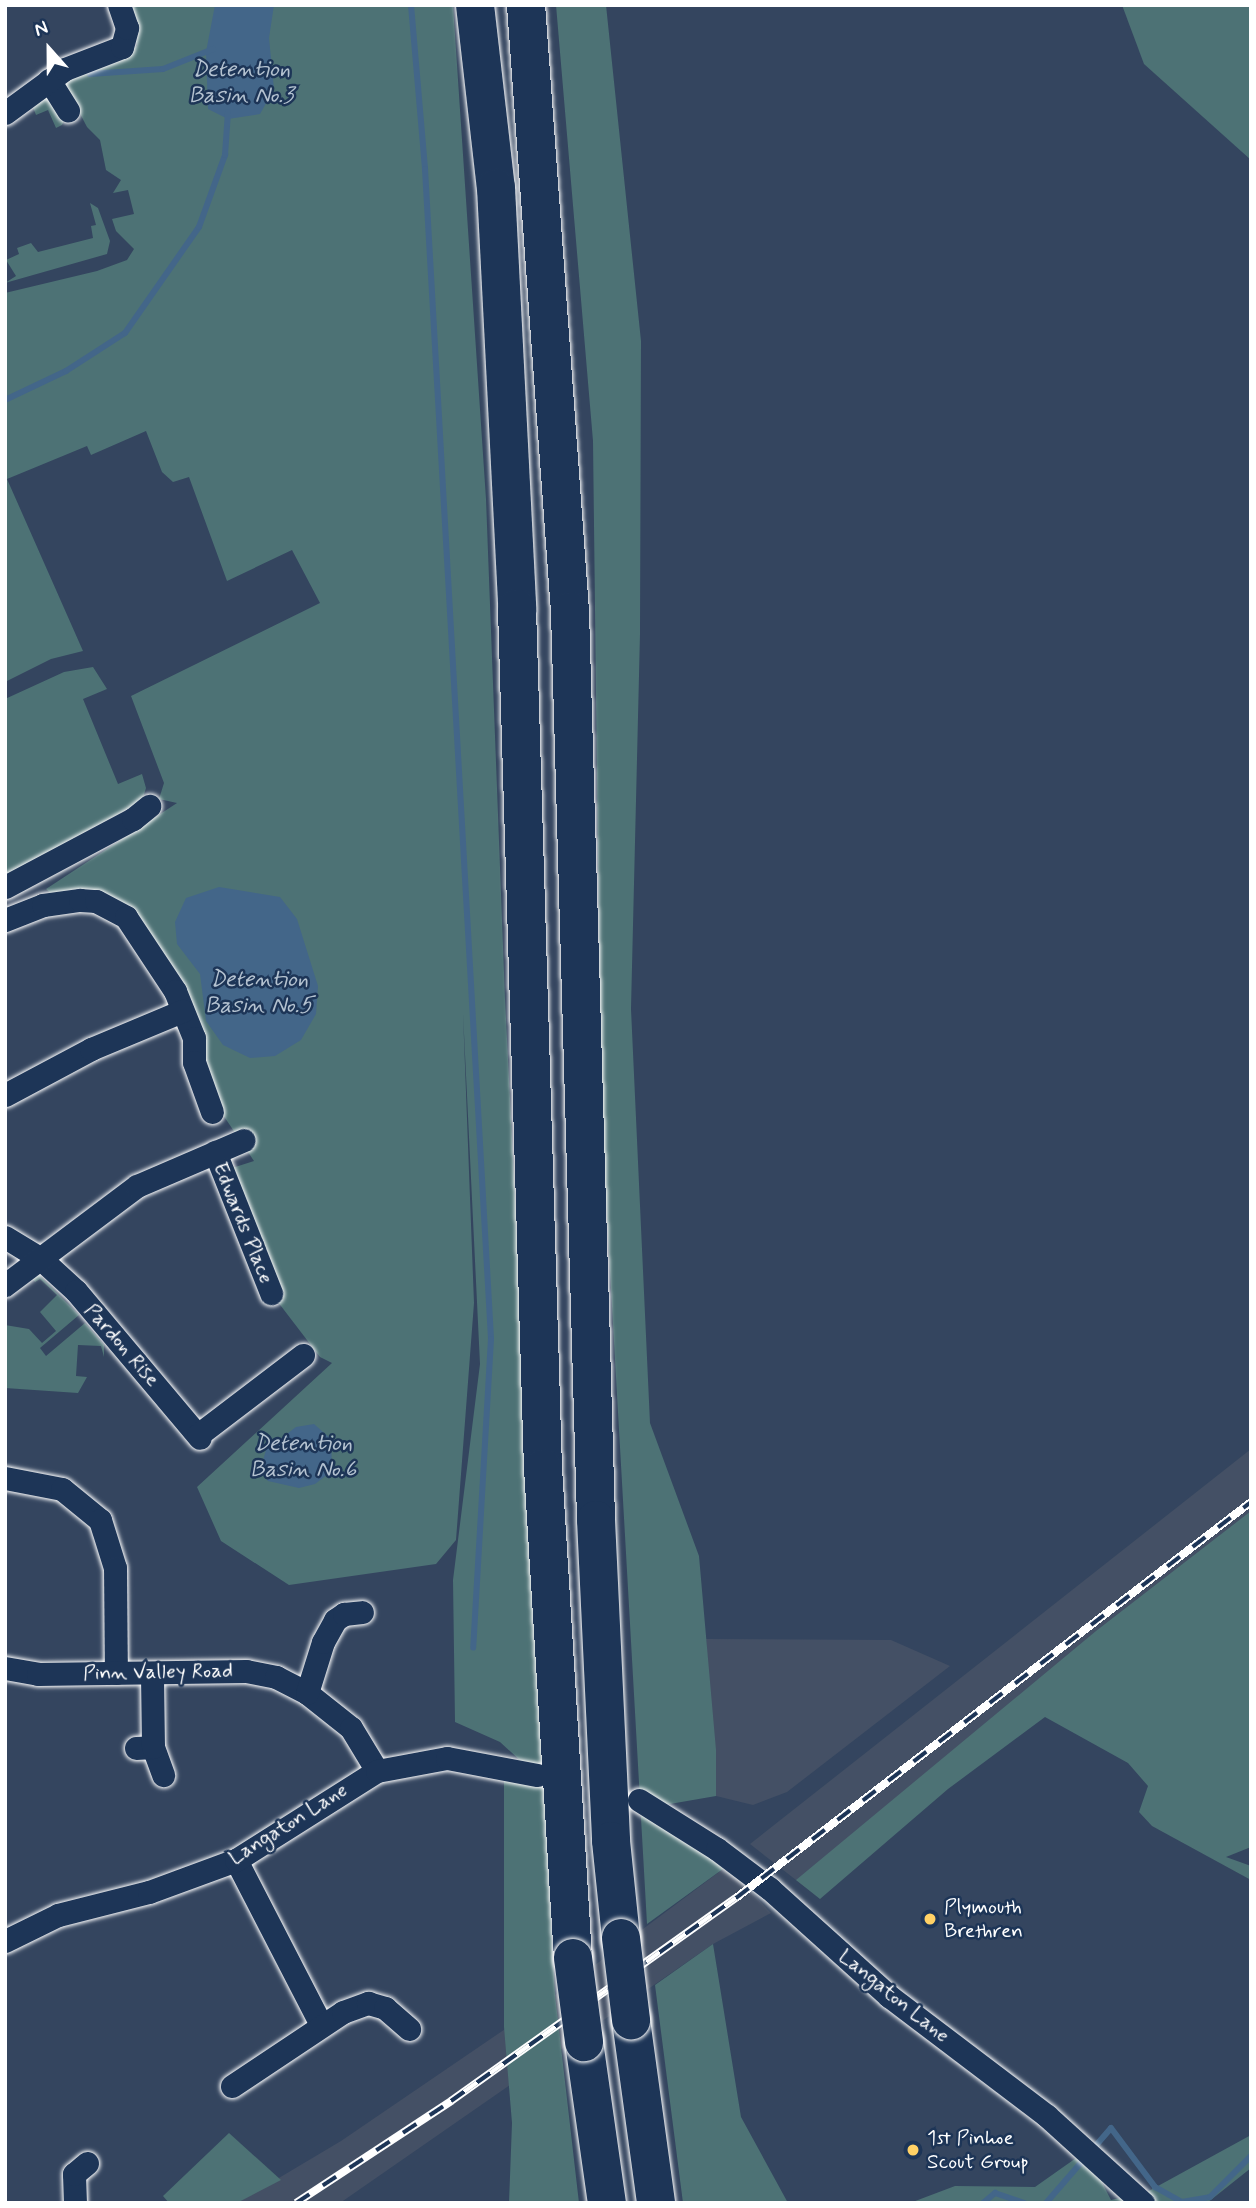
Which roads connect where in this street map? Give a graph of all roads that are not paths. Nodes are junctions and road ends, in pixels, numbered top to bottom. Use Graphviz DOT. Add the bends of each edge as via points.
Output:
graph roads {
  1 [pos="119,5"];
  2 [pos="475,5"];
  3 [pos="526,5"];
  4 [pos="49,79"];
  5 [pos="68,111"];
  6 [pos="5,113"];
  7 [pos="149,806"];
  8 [pos="5,887"];
  9 [pos="5,920"];
  10 [pos="182,1011"];
  11 [pos="5,1094"];
  12 [pos="212,1112"];
  13 [pos="244,1140"];
  14 [pos="215,1152"];
  15 [pos="5,1237"];
  16 [pos="41,1259"];
  17 [pos="5,1285"];
  18 [pos="271,1293"];
  19 [pos="303,1355"];
  20 [pos="5,1478"];
  21 [pos="362,1612"];
  22 [pos="5,1668"];
  23 [pos="116,1672"];
  24 [pos="152,1673"];
  25 [pos="307,1693"];
  26 [pos="377,1771"];
  27 [pos="163,1775"];
  28 [pos="537,1775"];
  29 [pos="639,1800"];
  30 [pos="236,1860"];
  31 [pos="5,1941"];
  32 [pos="321,2025"];
  33 [pos="409,2029"];
  34 [pos="232,2085"];
  35 [pos="87,2163"];
  36 [pos="75,2203"];
  37 [pos="607,2203"];
  38 [pos="656,2203"];
  39 [pos="1143,2203"];
  1 -- 4 [label="street" via="127,28 122,47"];
  2 -- 37 [label="highway, bridge" via="496,188 515,554 543,1468 573,1958"];
  3 -- 38 [label="highway, bridge" via="569,611 596,1520 611,1841"];
  4 -- 5 [label="street"];
  4 -- 6 [label="street"];
  7 -- 8 [label="street" via="134,820"];
  9 -- 10 [label="street" via="58,902 89,900 112,907 130,920 153,953"];
  10 -- 11 [label="street" via="91,1049"];
  10 -- 12 [label="street" via="194,1038 194,1062"];
  13 -- 14 [label="street, Edwards Place"];
  14 -- 16 [label="street, Edwards Place" via="121,1195"];
  14 -- 18 [label="street, Edwards Place"];
  15 -- 16 [label="street, Pardon Rise"];
  16 -- 17 [label="street"];
  16 -- 19 [label="street, Pardon Rise" via="76,1291 199,1436"];
  20 -- 23 [label="street" via="62,1489 100,1520 115,1568"];
  21 -- 25 [label="street" via="335,1620"];
  22 -- 23 [label="street, Pinn Valley Road" via="38,1674"];
  23 -- 24 [label="street, Pinn Valley Road"];
  24 -- 25 [label="street, Pinn Valley Road" via="246,1671 276,1677"];
  24 -- 27 [label="street" via="145,1747"];
  25 -- 26 [label="street, Pinn Valley Road" via="351,1728"];
  26 -- 28 [label="street, Langaton Lane" via="447,1758"];
  26 -- 30 [label="street, Langaton Lane"];
  29 -- 39 [label="street, Langaton Lane" via="742,1867 889,1996 1081,2146"];
  30 -- 31 [label="street, Langaton Lane" via="149,1892 58,1915"];
  30 -- 32 [label="street"];
  32 -- 33 [label="street" via="368,2003 385,2008"];
  32 -- 34 [label="street"];
  35 -- 36 [label="street" via="74,2174"];
}
